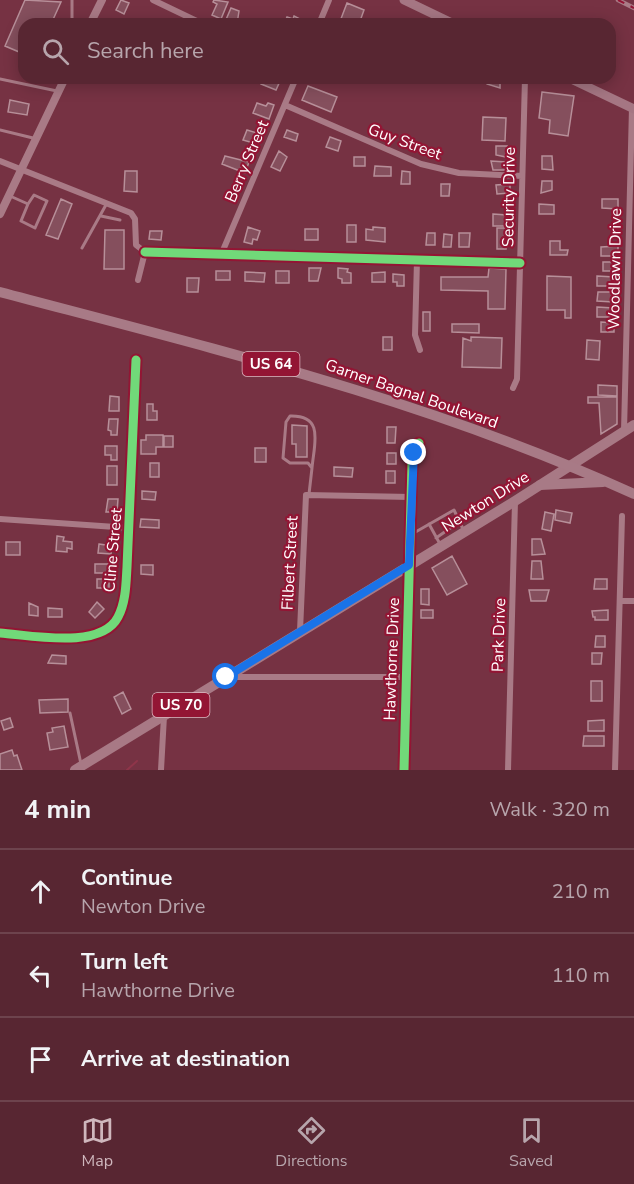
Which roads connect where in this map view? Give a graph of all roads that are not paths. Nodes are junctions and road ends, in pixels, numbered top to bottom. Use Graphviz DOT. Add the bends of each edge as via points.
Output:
graph roads {
  1 [pos="72,0"];
  2 [pos="102,0"];
  3 [pos="153,0"];
  4 [pos="329,0"];
  5 [pos="404,0"];
  6 [pos="72,18"];
  7 [pos="93,18"];
  8 [pos="190,18"];
  9 [pos="322,18"];
  10 [pos="442,18"];
  11 [pos="0,79"];
  12 [pos="18,83"];
  13 [pos="22,84"];
  14 [pos="62,84"];
  15 [pos="294,84"];
  16 [pos="525,84"];
  17 [pos="582,84"];
  18 [pos="58,92"];
  19 [pos="285,105"];
  20 [pos="633,108"];
  21 [pos="0,130"];
  22 [pos="36,138"];
  23 [pos="0,161"];
  24 [pos="21,169"];
  25 [pos="522,177"];
  26 [pos="9,196"];
  27 [pos="108,201"];
  28 [pos="28,204"];
  29 [pos="0,214"];
  30 [pos="101,216"];
  31 [pos="120,220"];
  32 [pos="82,248"];
  33 [pos="146,252"];
  34 [pos="221,255"];
  35 [pos="417,260"];
  36 [pos="520,263"];
  37 [pos="138,280"];
  38 [pos="0,292"];
  39 [pos="420,350"];
  40 [pos="136,360"];
  41 [pos="513,388"];
  42 [pos="629,428"];
  43 [pos="419,443"];
  44 [pos="571,465"];
  45 [pos="312,468"];
  46 [pos="608,482"];
  47 [pos="540,485"];
  48 [pos="634,494"];
  49 [pos="308,495"];
  50 [pos="411,497"];
  51 [pos="515,501"];
  52 [pos="622,516"];
  53 [pos="0,519"];
  54 [pos="429,524"];
  55 [pos="462,527"];
  56 [pos="129,528"];
  57 [pos="410,534"];
  58 [pos="439,542"];
  59 [pos="409,565"];
  60 [pos="620,601"];
  61 [pos="634,601"];
  62 [pos="300,631"];
  63 [pos="0,633"];
  64 [pos="406,676"];
  65 [pos="226,677"];
  66 [pos="70,713"];
  67 [pos="164,716"];
  68 [pos="78,768"];
  69 [pos="161,770"];
  70 [pos="404,770"];
  71 [pos="508,770"];
  72 [pos="615,770"];
  1 -- 6 [label="lane"];
  2 -- 7 [label="street"];
  3 -- 8 [label="street"];
  4 -- 9 [label="street"];
  5 -- 10 [label="main road"];
  11 -- 12 [label="lane"];
  13 -- 18 [label="lane"];
  14 -- 18 [label="street"];
  15 -- 19 [label="street, Berry Street"];
  16 -- 25 [label="street, Security Drive"];
  17 -- 20 [label="main road"];
  18 -- 22 [label="street"];
  19 -- 25 [label="street, Guy Street" via="421,164 459,173"];
  19 -- 34 [label="street, Berry Street"];
  20 -- 42 [label="street, Woodlawn Drive"];
  21 -- 22 [label="lane"];
  22 -- 24 [label="street"];
  23 -- 24 [label="street"];
  24 -- 26 [label="street"];
  24 -- 27 [label="street"];
  25 -- 36 [label="street, Security Drive"];
  26 -- 28 [label="lane"];
  26 -- 29 [label="street"];
  27 -- 30 [label="lane"];
  27 -- 33 [label="street" via="131,213 135,219 136,245"];
  28 -- 28 [label="lane" via="21,221 35,228 46,201 34,195"];
  30 -- 31 [label="lane"];
  30 -- 32 [label="lane"];
  33 -- 34 [label="street"];
  33 -- 37 [label="street"];
  34 -- 35 [label="street"];
  35 -- 36 [label="street"];
  35 -- 39 [label="street" via="415,335"];
  36 -- 41 [label="street, Security Drive" via="517,378"];
  38 -- 44 [label="highway, Garner Bagnal Boulevard / US 64" via="352,387"];
  40 -- 56 [label="street, Cline Street"];
  42 -- 44 [label="main road, Newton Drive"];
  43 -- 50 [label="street, Hawthorne Drive" via="412,462"];
  44 -- 46 [label="highway, Garner Bagnal Boulevard"];
  44 -- 47 [label="main road, Newton Drive / US 70"];
  45 -- 45 [label="lane" via="308,463 290,463 283,458 290,416 305,418 315,427"];
  45 -- 49 [label="lane"];
  46 -- 47 [label="highway"];
  46 -- 48 [label="highway, Garner Bagnal Boulevard"];
  47 -- 51 [label="main road, Newton Drive / US 70"];
  49 -- 50 [label="street"];
  49 -- 62 [label="street, Filbert Street"];
  50 -- 57 [label="street, Hawthorne Drive"];
  51 -- 55 [label="main road, Newton Drive / US 70"];
  51 -- 71 [label="street, Park Drive"];
  52 -- 60 [label="street"];
  53 -- 56 [label="street"];
  54 -- 55 [label="lane" via="453,510"];
  54 -- 57 [label="lane"];
  54 -- 58 [label="lane"];
  55 -- 58 [label="main road, Newton Drive / US 70"];
  56 -- 63 [label="street, Cline Street" via="126,589 113,624 87,637"];
  57 -- 59 [label="street, Hawthorne Drive"];
  58 -- 59 [label="main road, Newton Drive / US 70"];
  59 -- 62 [label="main road, Newton Drive / US 70"];
  59 -- 64 [label="street, Hawthorne Drive"];
  60 -- 61 [label="street"];
  60 -- 72 [label="street"];
  62 -- 65 [label="main road, Newton Drive / US 70"];
  64 -- 65 [label="street"];
  64 -- 70 [label="street, Hawthorne Drive"];
  65 -- 67 [label="main road, Newton Drive / US 70"];
  66 -- 68 [label="lane"];
  67 -- 68 [label="main road, Newton Drive / US 70"];
  67 -- 69 [label="street"];
}
